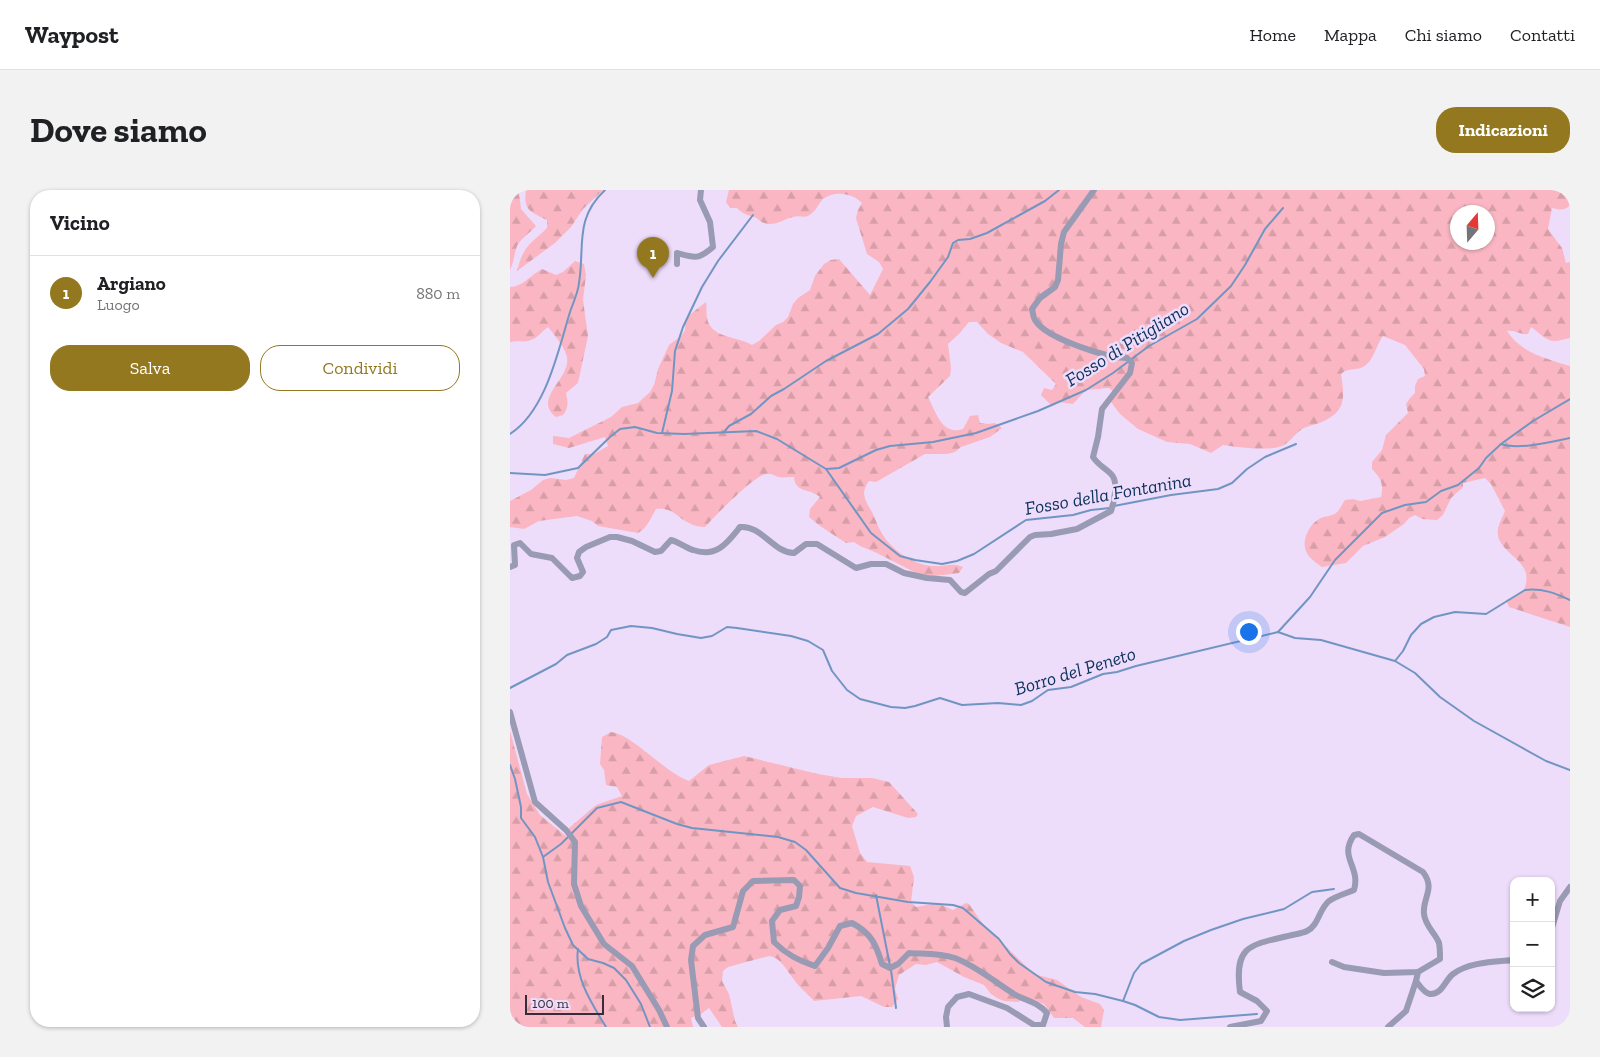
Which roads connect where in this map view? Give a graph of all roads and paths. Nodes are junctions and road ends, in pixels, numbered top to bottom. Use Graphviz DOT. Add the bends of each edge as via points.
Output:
graph roads {
  1 [pos="701,190"];
  2 [pos="1094,190"];
  3 [pos="678,264"];
  4 [pos="510,567"];
  5 [pos="510,712"];
  6 [pos="1570,887"];
  7 [pos="1554,922"];
  8 [pos="1510,960"];
  9 [pos="1332,962"];
  10 [pos="1418,972"];
  11 [pos="1416,981"];
  12 [pos="667,1027"];
  13 [pos="704,1027"];
  14 [pos="947,1027"];
  15 [pos="1230,1027"];
  16 [pos="1388,1027"];
  1 -- 3 [label="street" via="700,200 710,222 713,247 701,257 677,253"];
  2 -- 4 [label="street" via="1064,232 1055,287 1032,309 1035,320 1043,328 1076,347 1127,358 1132,363 1130,373 1102,409 1092,457 1114,478 1111,510 1076,529 1030,537 996,571 965,593 950,580 912,575 886,564 856,568 817,544 803,545 794,553 784,552 749,527 740,527 721,549 704,552 672,540 661,551 655,552 610,536 579,552 577,558 583,572 572,578 552,558 531,554 516,543 516,562"];
  5 -- 12 [label="street" via="535,802 575,842 574,884 582,906 604,944 632,966"];
  6 -- 7 [label="street" via="1560,901"];
  8 -- 11 [label="street" via="1466,966 1452,975 1440,992 1430,994"];
  9 -- 10 [label="street" via="1384,974"];
  10 -- 11 [label="street"];
  10 -- 15 [label="street" via="1440,959 1438,942 1423,914 1429,884 1426,876 1376,843 1359,834 1354,835 1347,853 1356,875 1354,890 1330,900 1314,926 1306,931 1255,944 1246,950 1239,964 1240,992 1267,1011 1261,1021"];
  11 -- 16 [label="street" via="1406,1012"];
  13 -- 14 [label="street" via="698,1018 691,960 693,946 705,935 733,927 743,891 753,881 794,880 800,886 796,906 780,910 772,920 774,942 800,962 815,966 840,926 852,923 864,929 877,947 882,964 890,968 909,953 955,959 1041,1005 1047,1013 1043,1025 1034,1025 1007,1008 969,994 957,997 948,1007"];
}
